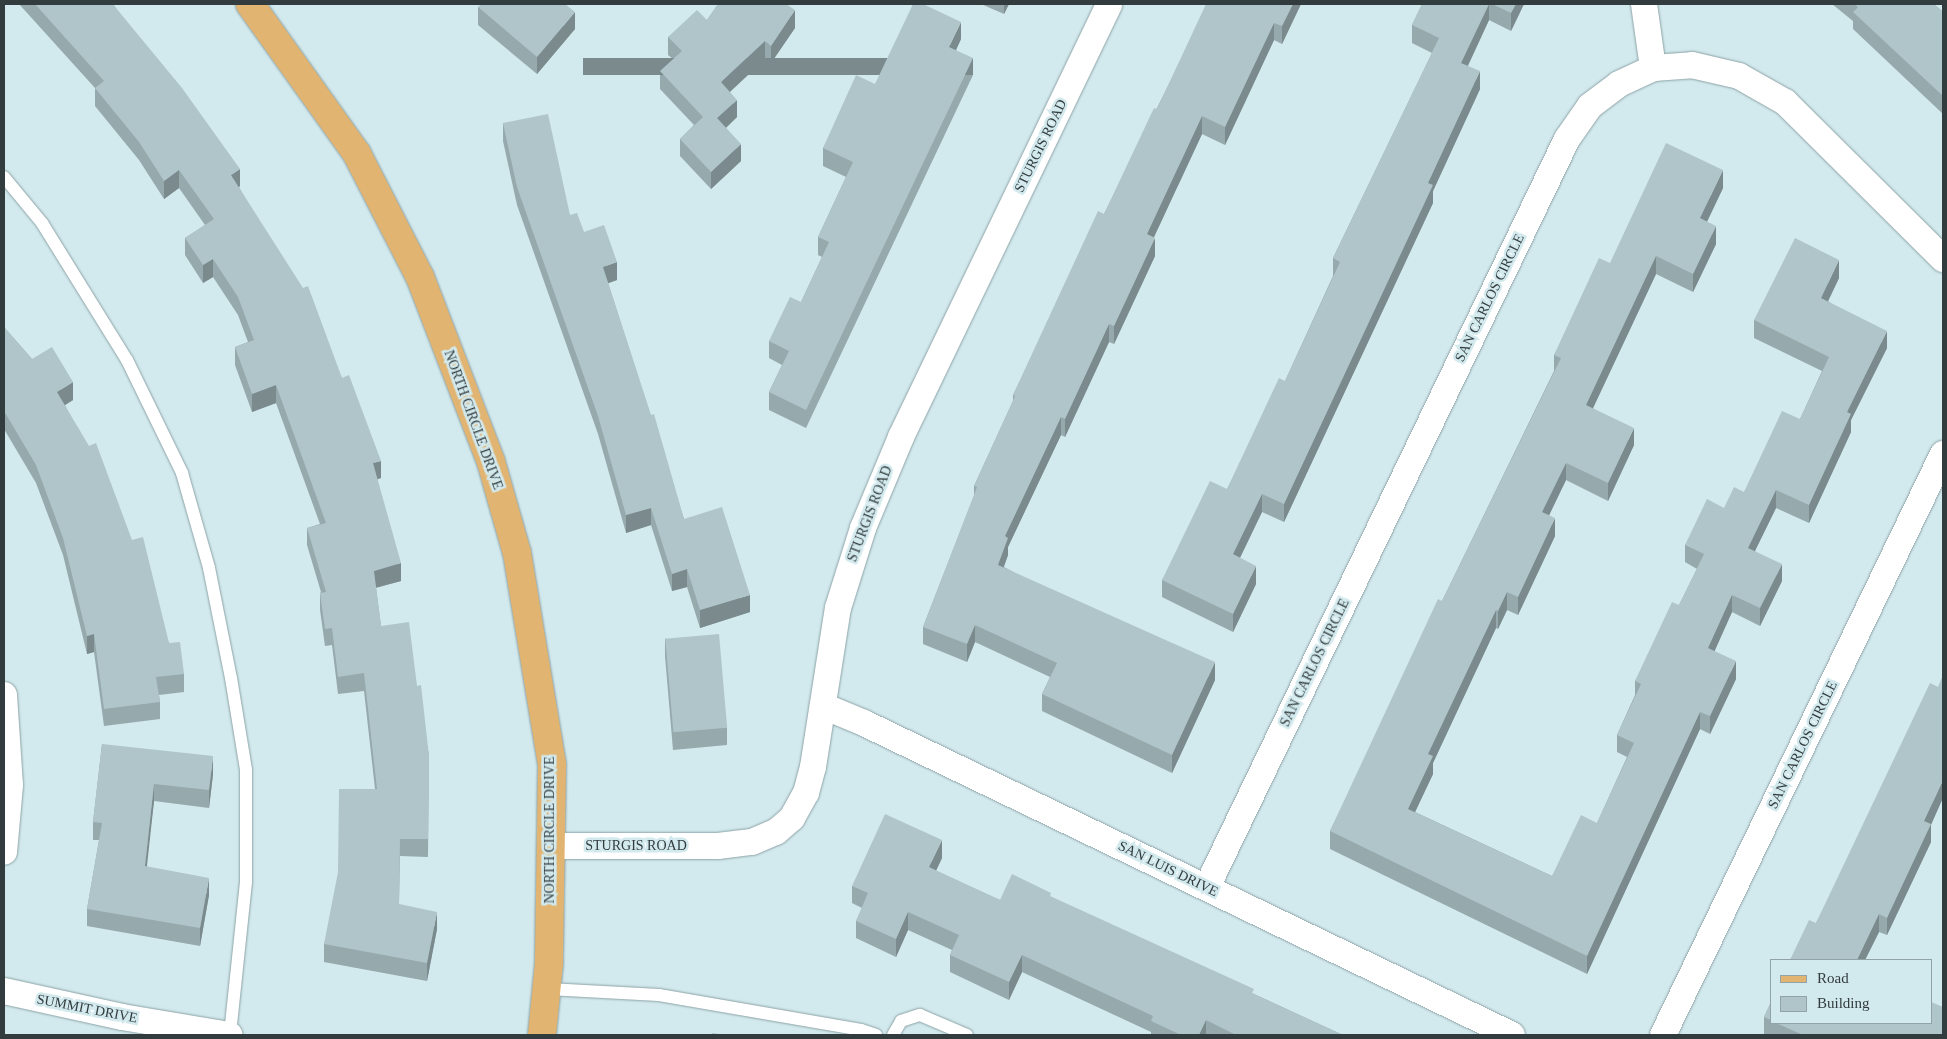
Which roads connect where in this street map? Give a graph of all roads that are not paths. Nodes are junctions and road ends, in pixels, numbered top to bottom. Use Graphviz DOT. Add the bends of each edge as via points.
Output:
graph roads {
  1 [pos="250,4"];
  2 [pos="1109,4"];
  3 [pos="1644,4"];
  4 [pos="1653,68"];
  5 [pos="4,177"];
  6 [pos="1943,259"];
  7 [pos="1943,454"];
  8 [pos="4,695"];
  9 [pos="823,706"];
  10 [pos="553,846"];
  11 [pos="4,852"];
  12 [pos="1207,887"];
  13 [pos="548,989"];
  14 [pos="4,992"];
  15 [pos="230,1035"];
  16 [pos="542,1035"];
  17 [pos="876,1035"];
  18 [pos="893,1035"];
  19 [pos="967,1035"];
  20 [pos="1512,1035"];
  21 [pos="1663,1035"];
  1 -- 10 [label="main road, NORTH CIRCLE DRIVE" via="357,154 420,277 491,462 517,554 552,765"];
  2 -- 9 [label="street, STURGIS ROAD" via="900,438 863,528 838,608"];
  3 -- 4 [label="street"];
  4 -- 6 [label="street, SAN CARLOS CIRCLE" via="1692,65 1739,76 1785,102"];
  4 -- 12 [label="street, SAN CARLOS CIRCLE" via="1619,84 1590,106 1567,139"];
  5 -- 15 [label="lane" via="42,223 127,360 182,474 209,568 232,678 246,770 246,882"];
  7 -- 21 [label="street, SAN CARLOS CIRCLE"];
  8 -- 11 [label="street" via="10,785"];
  9 -- 10 [label="street, STURGIS ROAD" via="806,793 792,818 776,832 752,842 718,846"];
  9 -- 12 [label="street, SAN LUIS DRIVE"];
  10 -- 13 [label="main road, NORTH CIRCLE DRIVE"];
  12 -- 20 [label="street, SAN LUIS DRIVE"];
  13 -- 16 [label="main road, NORTH CIRCLE DRIVE"];
  13 -- 17 [label="lane" via="659,995"];
  14 -- 15 [label="street, SUMMIT DRIVE" via="122,1017"];
  18 -- 19 [label="lane" via="901,1021 920,1015"];
}
